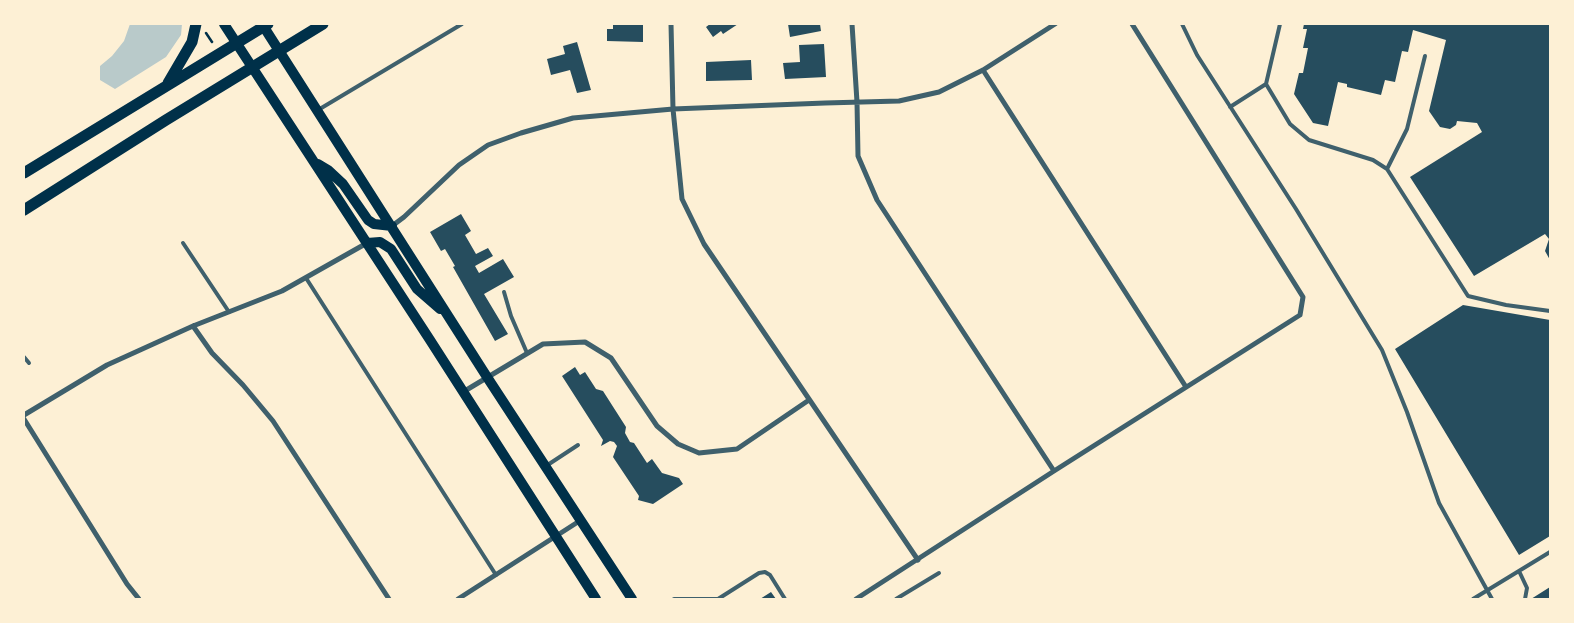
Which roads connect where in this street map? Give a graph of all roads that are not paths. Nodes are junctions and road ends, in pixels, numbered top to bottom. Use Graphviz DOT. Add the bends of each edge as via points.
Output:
graph roads {
  1 [pos="196,24"];
  2 [pos="224,24"];
  3 [pos="323,24"];
  4 [pos="462,24"];
  5 [pos="670,24"];
  6 [pos="852,24"];
  7 [pos="1056,24"];
  8 [pos="1132,24"];
  9 [pos="1182,24"];
  10 [pos="1280,24"];
  11 [pos="265,25"];
  12 [pos="236,43"];
  13 [pos="279,50"];
  14 [pos="1425,56"];
  15 [pos="252,67"];
  16 [pos="983,70"];
  17 [pos="1266,84"];
  18 [pos="167,85"];
  19 [pos="857,102"];
  20 [pos="1230,107"];
  21 [pos="673,109"];
  22 [pos="318,110"];
  23 [pos="314,162"];
  24 [pos="1387,169"];
  25 [pos="24,173"];
  26 [pos="24,210"];
  27 [pos="392,226"];
  28 [pos="183,243"];
  29 [pos="367,243"];
  30 [pos="306,278"];
  31 [pos="504,292"];
  32 [pos="1550,311"];
  33 [pos="229,312"];
  34 [pos="451,319"];
  35 [pos="194,326"];
  36 [pos="527,353"];
  37 [pos="24,357"];
  38 [pos="29,363"];
  39 [pos="487,377"];
  40 [pos="1186,387"];
  41 [pos="463,392"];
  42 [pos="809,400"];
  43 [pos="24,415"];
  44 [pos="24,419"];
  45 [pos="578,445"];
  46 [pos="546,466"];
  47 [pos="1054,471"];
  48 [pos="581,520"];
  49 [pos="556,536"];
  50 [pos="1550,552"];
  51 [pos="918,560"];
  52 [pos="1519,571"];
  53 [pos="939,574"];
  54 [pos="496,575"];
  55 [pos="1487,591"];
  56 [pos="139,599"];
  57 [pos="389,599"];
  58 [pos="458,599"];
  59 [pos="596,599"];
  60 [pos="632,599"];
  61 [pos="674,599"];
  62 [pos="785,599"];
  63 [pos="856,599"];
  64 [pos="896,599"];
  65 [pos="1473,599"];
  66 [pos="1492,599"];
  67 [pos="1525,599"];
  1 -- 18 [label="main road" via="192,42"];
  2 -- 12 [label="main road"];
  3 -- 13 [label="main road"];
  4 -- 22 [label="lane"];
  5 -- 21 [label="street"];
  6 -- 19 [label="street"];
  7 -- 16 [label="street"];
  8 -- 40 [label="street" via="1303,296 1300,315"];
  9 -- 20 [label="lane" via="1197,55"];
  10 -- 17 [label="lane"];
  11 -- 12 [label="main road"];
  11 -- 13 [label="main road"];
  12 -- 15 [label="main road"];
  12 -- 18 [label="main road"];
  13 -- 15 [label="main road"];
  13 -- 22 [label="main road"];
  14 -- 24 [label="lane" via="1407,129"];
  15 -- 23 [label="main road"];
  15 -- 26 [label="main road"];
  16 -- 19 [label="street" via="939,92 899,101"];
  16 -- 40 [label="street"];
  17 -- 20 [label="lane"];
  17 -- 24 [label="lane" via="1290,124 1309,140 1373,160"];
  18 -- 25 [label="main road"];
  19 -- 21 [label="street"];
  19 -- 47 [label="street" via="858,156 877,200"];
  20 -- 55 [label="lane" via="1382,350 1439,503"];
  21 -- 27 [label="street" via="573,118 488,145 459,165"];
  21 -- 42 [label="street" via="682,199 704,244"];
  22 -- 27 [label="main road"];
  23 -- 27 [label="main road" via="343,184 368,220"];
  23 -- 29 [label="main road"];
  24 -- 32 [label="lane" via="1468,296"];
  27 -- 34 [label="main road"];
  28 -- 33 [label="lane"];
  29 -- 30 [label="street"];
  29 -- 34 [label="main road" via="380,242 391,249 417,289"];
  29 -- 41 [label="main road"];
  30 -- 33 [label="street"];
  30 -- 54 [label="lane"];
  31 -- 36 [label="lane"];
  33 -- 35 [label="street"];
  34 -- 39 [label="main road"];
  35 -- 43 [label="street" via="107,365"];
  35 -- 57 [label="street" via="212,353 273,421"];
  36 -- 39 [label="street"];
  36 -- 42 [label="street" via="542,344 585,342 611,358 657,426 678,444 699,453 737,449"];
  37 -- 38 [label="lane"];
  39 -- 41 [label="street"];
  39 -- 46 [label="main road"];
  40 -- 47 [label="street"];
  41 -- 49 [label="main road"];
  42 -- 51 [label="street"];
  44 -- 56 [label="street"];
  45 -- 46 [label="lane"];
  46 -- 48 [label="main road"];
  47 -- 51 [label="street"];
  48 -- 49 [label="street"];
  48 -- 60 [label="main road"];
  49 -- 54 [label="street"];
  49 -- 59 [label="main road"];
  50 -- 52 [label="lane"];
  51 -- 63 [label="street"];
  52 -- 55 [label="lane"];
  52 -- 67 [label="lane" via="1527,588"];
  53 -- 64 [label="lane"];
  54 -- 58 [label="street"];
  55 -- 65 [label="lane"];
  55 -- 66 [label="lane"];
  61 -- 62 [label="lane" via="718,599 765,572"];
}
